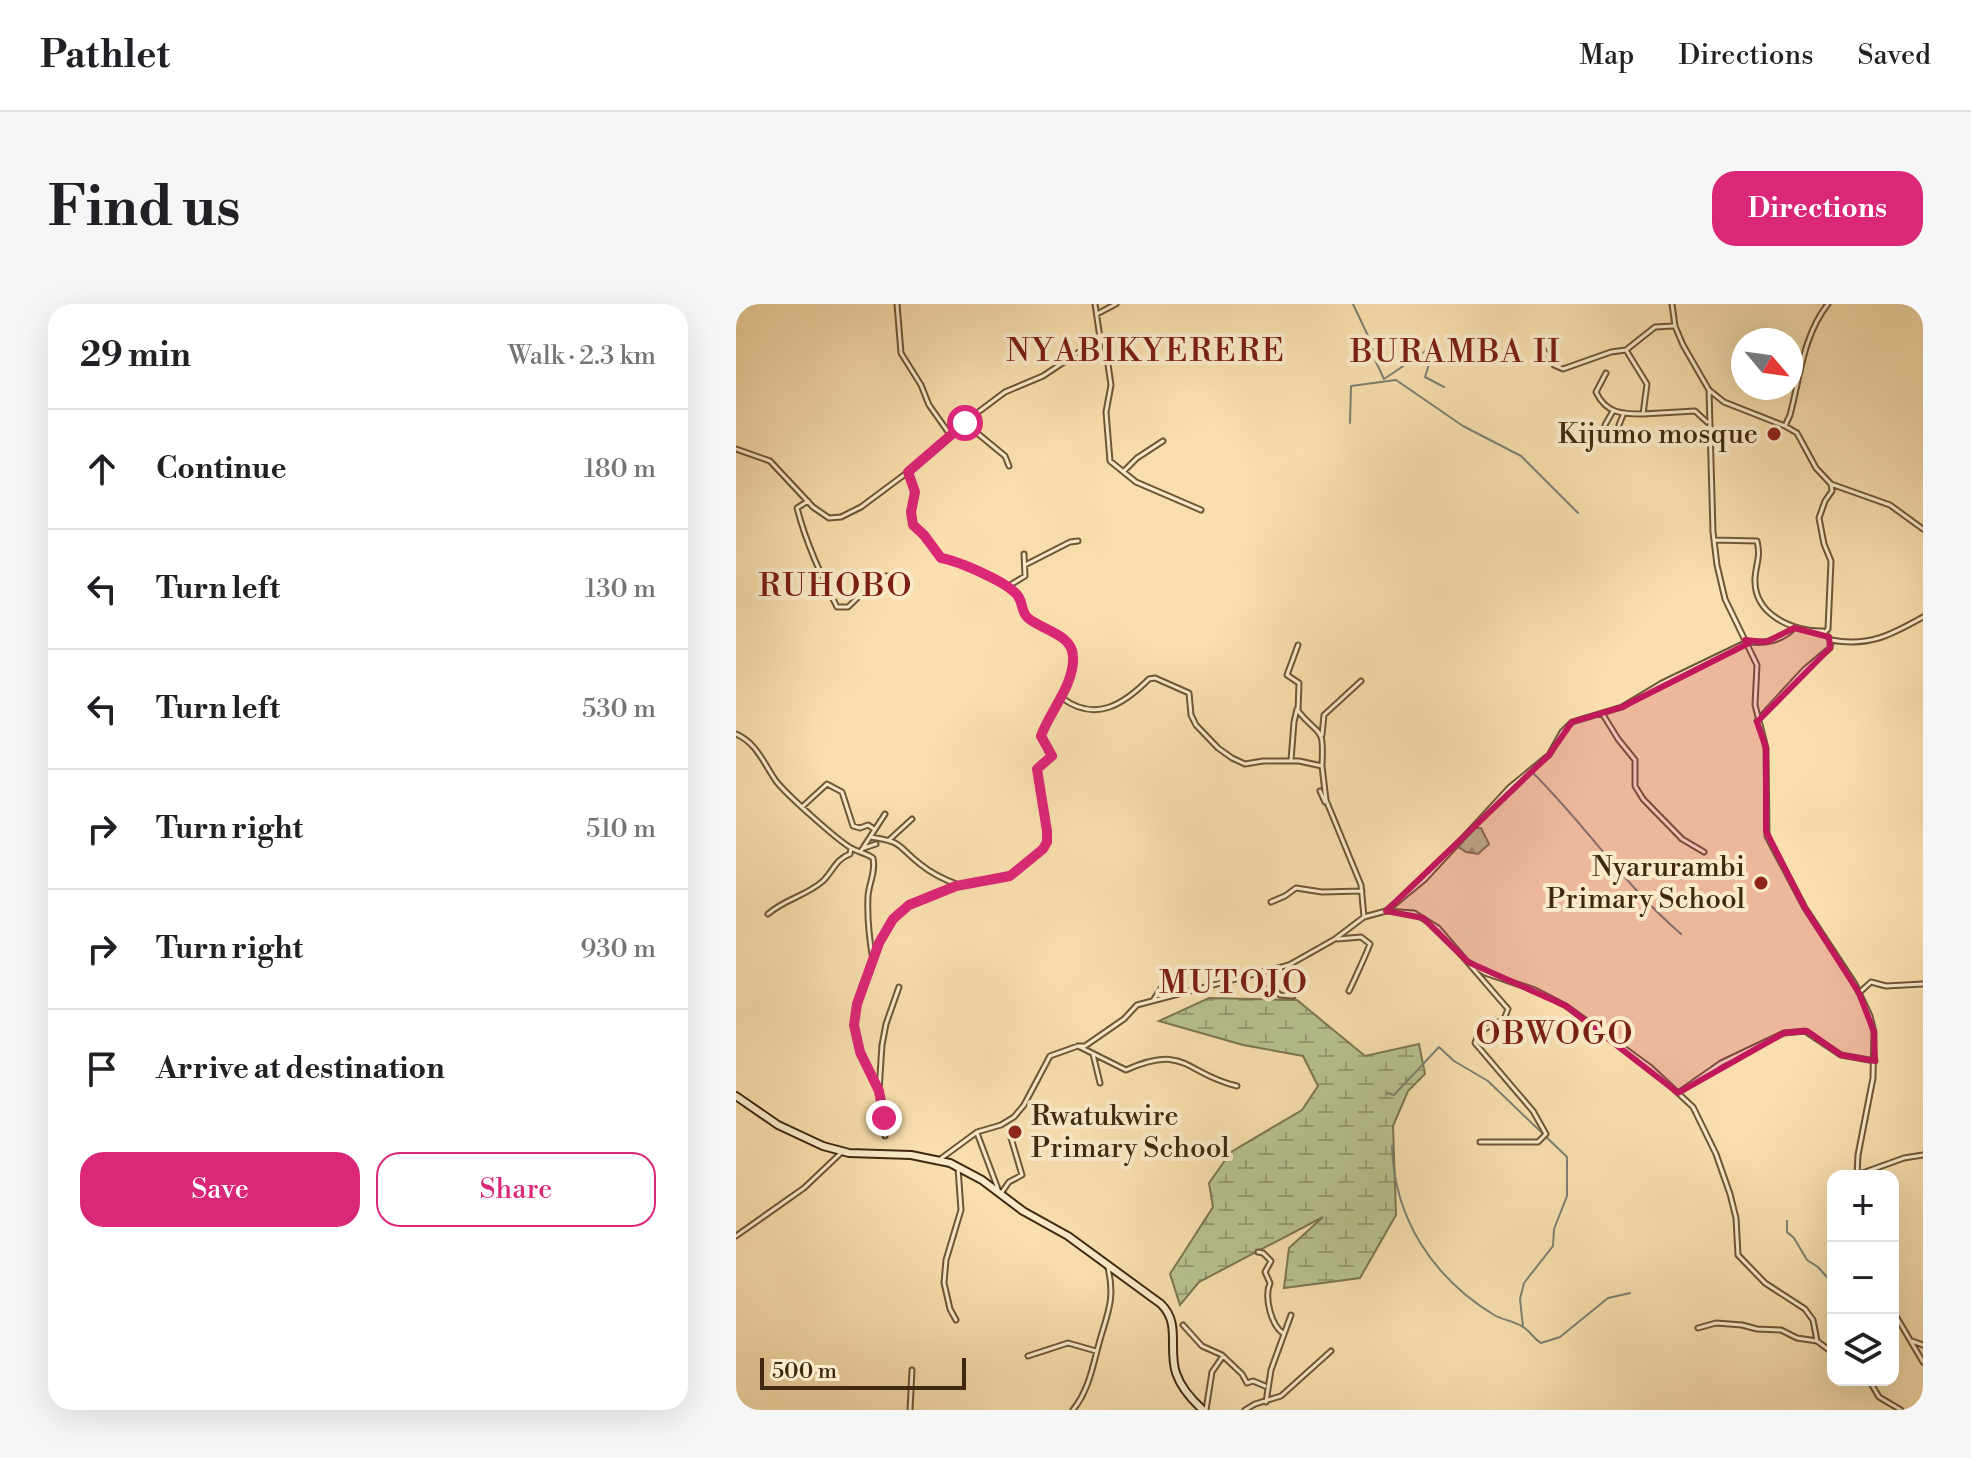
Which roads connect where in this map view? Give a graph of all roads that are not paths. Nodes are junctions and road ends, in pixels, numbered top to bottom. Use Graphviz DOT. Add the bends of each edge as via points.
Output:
graph roads {
  1 [pos="897,304"];
  2 [pos="1095,304"];
  3 [pos="1116,304"];
  4 [pos="1672,304"];
  5 [pos="1828,304"];
  6 [pos="1097,314"];
  7 [pos="1675,326"];
  8 [pos="1100,338"];
  9 [pos="1540,345"];
  10 [pos="1626,350"];
  11 [pos="1606,373"];
  12 [pos="1709,390"];
  13 [pos="1613,411"];
  14 [pos="1643,414"];
  15 [pos="1623,415"];
  16 [pos="965,423"];
  17 [pos="1708,424"];
  18 [pos="1605,425"];
  19 [pos="1619,425"];
  20 [pos="1785,426"];
  21 [pos="951,436"];
  22 [pos="1163,441"];
  23 [pos="736,449"];
  24 [pos="1009,466"];
  25 [pos="1124,471"];
  26 [pos="908,472"];
  27 [pos="1831,484"];
  28 [pos="808,501"];
  29 [pos="1201,510"];
  30 [pos="1923,529"];
  31 [pos="1714,540"];
  32 [pos="1078,541"];
  33 [pos="1024,554"];
  34 [pos="1025,565"];
  35 [pos="892,576"];
  36 [pos="1007,587"];
  37 [pos="1923,617"];
  38 [pos="1794,628"];
  39 [pos="1824,633"];
  40 [pos="1831,640"];
  41 [pos="1746,641"];
  42 [pos="1298,645"];
  43 [pos="1361,681"];
  44 [pos="1062,693"];
  45 [pos="1297,709"];
  46 [pos="1602,713"];
  47 [pos="1757,721"];
  48 [pos="736,734"];
  49 [pos="1322,735"];
  50 [pos="1290,761"];
  51 [pos="1322,766"];
  52 [pos="1320,791"];
  53 [pos="1327,802"];
  54 [pos="802,807"];
  55 [pos="885,814"];
  56 [pos="912,819"];
  57 [pos="874,829"];
  58 [pos="870,837"];
  59 [pos="889,840"];
  60 [pos="876,844"];
  61 [pos="851,848"];
  62 [pos="862,850"];
  63 [pos="1704,852"];
  64 [pos="959,885"];
  65 [pos="1362,891"];
  66 [pos="1271,902"];
  67 [pos="1386,911"];
  68 [pos="768,914"];
  69 [pos="1364,917"];
  70 [pos="1335,939"];
  71 [pos="873,960"];
  72 [pos="1468,962"];
  73 [pos="1258,974"];
  74 [pos="1923,984"];
  75 [pos="1171,986"];
  76 [pos="899,987"];
  77 [pos="1349,991"];
  78 [pos="1859,993"];
  79 [pos="1293,996"];
  80 [pos="1154,999"];
  81 [pos="1078,1046"];
  82 [pos="1093,1054"];
  83 [pos="1875,1061"];
  84 [pos="1100,1083"];
  85 [pos="1237,1086"];
  86 [pos="879,1091"];
  87 [pos="1678,1093"];
  88 [pos="736,1096"];
  89 [pos="977,1132"];
  90 [pos="885,1136"];
  91 [pos="1011,1138"];
  92 [pos="1480,1142"];
  93 [pos="843,1151"];
  94 [pos="1923,1155"];
  95 [pos="939,1160"];
  96 [pos="958,1168"];
  97 [pos="1857,1170"];
  98 [pos="1873,1170"];
  99 [pos="1002,1196"];
  100 [pos="736,1236"];
  101 [pos="1258,1252"];
  102 [pos="1107,1264"];
  103 [pos="1895,1314"];
  104 [pos="1291,1315"];
  105 [pos="956,1320"];
  106 [pos="1183,1325"];
  107 [pos="1698,1328"];
  108 [pos="1284,1334"];
  109 [pos="1817,1341"];
  110 [pos="1912,1341"];
  111 [pos="1923,1345"];
  112 [pos="1827,1348"];
  113 [pos="1097,1351"];
  114 [pos="1331,1351"];
  115 [pos="1028,1356"];
  116 [pos="1223,1356"];
  117 [pos="1923,1362"];
  118 [pos="912,1370"];
  119 [pos="1265,1386"];
  120 [pos="1873,1386"];
  121 [pos="1266,1402"];
  122 [pos="1923,1407"];
  123 [pos="910,1410"];
  124 [pos="1073,1410"];
  125 [pos="1205,1410"];
  126 [pos="1245,1410"];
  127 [pos="1901,1410"];
  128 [pos="1917,1410"];
  1 -- 21 [label="street" via="904,361"];
  2 -- 6 [label="street"];
  3 -- 6 [label="street"];
  4 -- 7 [label="street"];
  5 -- 20 [label="street" via="1811,336"];
  6 -- 8 [label="street"];
  7 -- 10 [label="street" via="1655,327"];
  7 -- 12 [label="street"];
  8 -- 16 [label="street" via="1043,376 1005,392"];
  8 -- 25 [label="street" via="1111,385 1106,412 1109,459"];
  9 -- 10 [label="street" via="1563,369"];
  10 -- 14 [label="street" via="1647,384"];
  11 -- 13 [label="street" via="1596,394"];
  12 -- 17 [label="street"];
  12 -- 20 [label="street" via="1724,402"];
  13 -- 15 [label="street"];
  13 -- 18 [label="street"];
  14 -- 15 [label="street"];
  14 -- 17 [label="street" via="1695,411"];
  15 -- 19 [label="street"];
  16 -- 21 [label="street"];
  16 -- 24 [label="street" via="1005,456"];
  17 -- 31 [label="street"];
  20 -- 27 [label="street" via="1797,433"];
  21 -- 26 [label="street"];
  22 -- 25 [label="street"];
  23 -- 28 [label="street" via="770,461"];
  25 -- 29 [label="street" via="1136,482"];
  26 -- 28 [label="street" via="841,517 829,518"];
  26 -- 36 [label="street" via="915,492 912,523 939,556"];
  27 -- 30 [label="street" via="1890,505"];
  27 -- 39 [label="street" via="1819,518 1831,561"];
  28 -- 35 [label="street" via="797,508 803,530 837,607 848,607 880,576"];
  31 -- 38 [label="street" via="1758,542 1755,577 1763,605"];
  31 -- 41 [label="street" via="1725,599"];
  32 -- 34 [label="street"];
  33 -- 34 [label="street"];
  34 -- 36 [label="street" via="1025,576"];
  36 -- 44 [label="street" via="1020,598 1026,617 1063,638 1072,650 1073,664"];
  37 -- 40 [label="street" via="1867,642"];
  38 -- 39 [label="street"];
  38 -- 41 [label="street" via="1766,642"];
  39 -- 40 [label="street"];
  40 -- 47 [label="street" via="1830,648"];
  41 -- 46 [label="street"];
  41 -- 47 [label="street" via="1757,665"];
  42 -- 45 [label="street" via="1287,671 1299,683"];
  43 -- 49 [label="street" via="1324,715"];
  44 -- 50 [label="street" via="1070,703 1104,710 1155,678 1189,693 1196,725 1232,758 1245,764"];
  44 -- 64 [label="street" via="1041,736 1052,759 1037,769 1046,845 1013,874"];
  45 -- 49 [label="street"];
  45 -- 50 [label="street"];
  46 -- 63 [label="street" via="1635,760 1635,786 1643,799 1682,839"];
  46 -- 67 [label="street" via="1567,726 1549,755"];
  47 -- 78 [label="street" via="1766,748 1767,836"];
  48 -- 54 [label="street"];
  49 -- 51 [label="street"];
  50 -- 51 [label="street"];
  51 -- 53 [label="street"];
  52 -- 53 [label="street"];
  53 -- 65 [label="street"];
  54 -- 57 [label="street" via="827,784 842,792 853,826"];
  54 -- 61 [label="street"];
  55 -- 57 [label="street"];
  56 -- 59 [label="street"];
  57 -- 58 [label="street"];
  58 -- 59 [label="street"];
  58 -- 62 [label="street"];
  59 -- 64 [label="street" via="941,879"];
  60 -- 62 [label="street"];
  61 -- 62 [label="street"];
  61 -- 68 [label="street" via="825,879"];
  62 -- 71 [label="street" via="874,860 866,923"];
  64 -- 71 [label="street" via="898,913"];
  65 -- 66 [label="street" via="1296,888"];
  65 -- 69 [label="street"];
  67 -- 69 [label="street"];
  67 -- 72 [label="street" via="1423,918 1446,934"];
  69 -- 70 [label="street"];
  70 -- 73 [label="street" via="1289,965"];
  70 -- 77 [label="street" via="1361,937 1370,944"];
  71 -- 86 [label="street" via="854,1025"];
  72 -- 87 [label="street" via="1559,1002 1647,1064"];
  72 -- 92 [label="street" via="1508,1009 1504,1019 1479,1032 1476,1046 1546,1132 1538,1142"];
  73 -- 79 [label="street" via="1280,995"];
  73 -- 80 [label="street"];
  74 -- 78 [label="street" via="1871,982"];
  75 -- 80 [label="street" via="1162,987"];
  76 -- 86 [label="street" via="886,1024"];
  78 -- 83 [label="street" via="1872,1024"];
  80 -- 81 [label="street"];
  81 -- 82 [label="street"];
  81 -- 89 [label="street" via="1050,1056 1014,1117"];
  82 -- 84 [label="street"];
  82 -- 85 [label="street" via="1126,1070 1166,1057"];
  83 -- 87 [label="street" via="1841,1055 1805,1031 1784,1033 1721,1063"];
  83 -- 97 [label="street"];
  86 -- 90 [label="street"];
  87 -- 109 [label="street" via="1697,1112 1723,1171 1736,1218 1738,1255 1758,1277 1810,1314"];
  88 -- 93 [label="street" via="799,1137"];
  89 -- 95 [label="street"];
  89 -- 99 [label="street"];
  91 -- 99 [label="street" via="1022,1175 1005,1186"];
  93 -- 95 [label="street"];
  93 -- 100 [label="street" via="804,1188"];
  94 -- 98 [label="street"];
  95 -- 96 [label="street"];
  96 -- 99 [label="street"];
  96 -- 105 [label="street" via="961,1210 944,1283"];
  99 -- 102 [label="street"];
  101 -- 108 [label="street" via="1271,1261 1265,1272 1270,1283 1266,1293 1272,1320"];
  102 -- 113 [label="street" via="1112,1294"];
  102 -- 125 [label="street" via="1170,1313 1176,1373 1181,1386"];
  103 -- 110 [label="street"];
  104 -- 108 [label="street"];
  106 -- 116 [label="street" via="1202,1346"];
  107 -- 109 [label="street" via="1742,1325"];
  108 -- 121 [label="street"];
  109 -- 112 [label="street"];
  110 -- 111 [label="street"];
  110 -- 117 [label="street"];
  113 -- 115 [label="street" via="1068,1343"];
  113 -- 124 [label="street" via="1085,1393"];
  114 -- 121 [label="street" via="1281,1396"];
  116 -- 119 [label="street" via="1247,1383"];
  116 -- 125 [label="street" via="1212,1372"];
  118 -- 123 [label="street"];
  120 -- 127 [label="street" via="1879,1397"];
  121 -- 126 [label="street"];
  122 -- 128 [label="street"];
}
